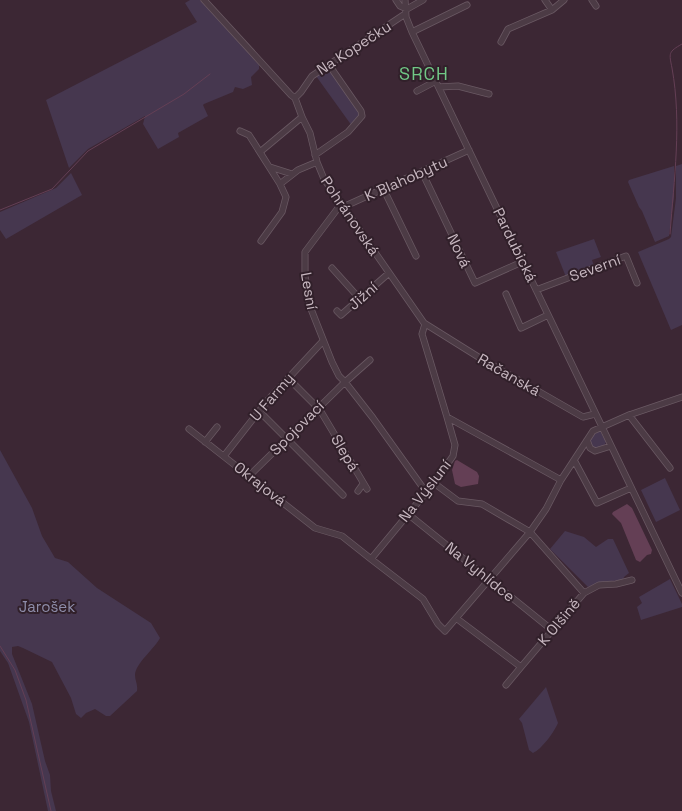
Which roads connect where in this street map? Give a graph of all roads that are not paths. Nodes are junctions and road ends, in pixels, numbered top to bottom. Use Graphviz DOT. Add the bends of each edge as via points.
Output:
graph roads {
  1 [pos="204,0"];
  2 [pos="396,0"];
  3 [pos="406,0"];
  4 [pos="423,0"];
  5 [pos="545,0"];
  6 [pos="564,0"];
  7 [pos="592,0"];
  8 [pos="467,5"];
  9 [pos="596,6"];
  10 [pos="552,10"];
  11 [pos="405,12"];
  12 [pos="412,32"];
  13 [pos="501,42"];
  14 [pos="329,64"];
  15 [pos="438,84"];
  16 [pos="417,91"];
  17 [pos="488,94"];
  18 [pos="295,98"];
  19 [pos="302,117"];
  20 [pos="240,131"];
  21 [pos="469,150"];
  22 [pos="260,152"];
  23 [pos="315,155"];
  24 [pos="317,162"];
  25 [pos="270,167"];
  26 [pos="422,172"];
  27 [pos="292,174"];
  28 [pos="280,184"];
  29 [pos="384,190"];
  30 [pos="342,205"];
  31 [pos="261,241"];
  32 [pos="416,256"];
  33 [pos="522,262"];
  34 [pos="332,268"];
  35 [pos="389,273"];
  36 [pos="637,283"];
  37 [pos="536,290"];
  38 [pos="506,294"];
  39 [pos="360,299"];
  40 [pos="337,311"];
  41 [pos="548,315"];
  42 [pos="425,324"];
  43 [pos="323,341"];
  44 [pos="370,360"];
  45 [pos="288,378"];
  46 [pos="345,382"];
  47 [pos="682,397"];
  48 [pos="318,408"];
  49 [pos="259,411"];
  50 [pos="595,414"];
  51 [pos="629,415"];
  52 [pos="447,417"];
  53 [pos="217,427"];
  54 [pos="602,427"];
  55 [pos="189,429"];
  56 [pos="287,438"];
  57 [pos="587,440"];
  58 [pos="204,442"];
  59 [pos="611,446"];
  60 [pos="224,456"];
  61 [pos="574,460"];
  62 [pos="670,468"];
  63 [pos="250,475"];
  64 [pos="561,480"];
  65 [pos="434,483"];
  66 [pos="631,488"];
  67 [pos="358,491"];
  68 [pos="426,492"];
  69 [pos="343,495"];
  70 [pos="408,514"];
  71 [pos="530,532"];
  72 [pos="371,559"];
  73 [pos="489,580"];
  74 [pos="632,580"];
  75 [pos="584,593"];
  76 [pos="682,593"];
  77 [pos="456,618"];
  78 [pos="552,630"];
  79 [pos="521,667"];
  80 [pos="506,685"];
  1 -- 18 [label="street"];
  2 -- 11 [label="street"];
  3 -- 11 [label="street, Pardubická"];
  4 -- 11 [label="street, Na Kopečku"];
  5 -- 10 [label="street"];
  6 -- 10 [label="street"];
  7 -- 9 [label="street"];
  8 -- 12 [label="street"];
  10 -- 13 [label="street" via="508,29"];
  11 -- 12 [label="street, Pardubická"];
  11 -- 14 [label="street, Na Kopečku"];
  12 -- 15 [label="street, Pardubická"];
  14 -- 18 [label="street, Na Kopečku" via="309,78"];
  14 -- 23 [label="street" via="362,116 348,132"];
  15 -- 16 [label="street"];
  15 -- 17 [label="street"];
  15 -- 21 [label="street, Pardubická"];
  18 -- 19 [label="street, Pohránovská"];
  19 -- 22 [label="street"];
  19 -- 23 [label="street, Pohránovská"];
  20 -- 22 [label="street" via="249,135"];
  21 -- 26 [label="street, K Blahobytu"];
  21 -- 33 [label="street, Pardubická"];
  22 -- 25 [label="street"];
  23 -- 24 [label="street, Pohránovská"];
  24 -- 27 [label="street"];
  24 -- 30 [label="street, Pohránovská" via="324,180"];
  25 -- 27 [label="street"];
  25 -- 28 [label="street"];
  26 -- 29 [label="street, K Blahobytu"];
  26 -- 33 [label="street, Nová" via="475,283"];
  27 -- 28 [label="street"];
  28 -- 31 [label="street" via="286,201"];
  29 -- 30 [label="street, K Blahobytu"];
  29 -- 32 [label="street"];
  30 -- 35 [label="street, Pohránovská"];
  30 -- 43 [label="street, Lesní" via="305,252 307,293"];
  33 -- 37 [label="street, Pardubická"];
  34 -- 39 [label="street"];
  35 -- 39 [label="street, Jižní"];
  35 -- 42 [label="street, Pohránovská"];
  36 -- 37 [label="street, Severní" via="626,256"];
  37 -- 41 [label="street, Pardubická"];
  38 -- 41 [label="street" via="521,328"];
  39 -- 40 [label="street, Jižní" via="341,315"];
  41 -- 50 [label="street, Pardubická"];
  42 -- 50 [label="street, Račanská" via="583,417"];
  42 -- 52 [label="street, Na Výsluní" via="422,334"];
  43 -- 45 [label="street, U Farmy"];
  43 -- 46 [label="street, Lesní" via="338,376"];
  44 -- 46 [label="street"];
  45 -- 48 [label="street, Slepá"];
  45 -- 49 [label="street, U Farmy"];
  46 -- 48 [label="street, Spojovací"];
  46 -- 68 [label="street, Lesní"];
  47 -- 51 [label="street"];
  48 -- 56 [label="street, Spojovací"];
  48 -- 67 [label="street, Slepá" via="365,486"];
  49 -- 56 [label="street"];
  49 -- 60 [label="street, U Farmy"];
  50 -- 54 [label="street, Pardubická"];
  51 -- 54 [label="street"];
  51 -- 62 [label="street"];
  52 -- 64 [label="street"];
  52 -- 65 [label="street, Na Výsluní" via="455,448"];
  53 -- 58 [label="street"];
  54 -- 57 [label="street" via="592,432"];
  54 -- 59 [label="street, Pardubická"];
  55 -- 58 [label="street, Okrajová"];
  56 -- 63 [label="street, Spojovací"];
  56 -- 69 [label="street" via="336,493"];
  57 -- 59 [label="street" via="594,451"];
  57 -- 61 [label="street"];
  58 -- 60 [label="street, Okrajová"];
  59 -- 66 [label="street, Pardubická"];
  60 -- 63 [label="street, Okrajová"];
  61 -- 64 [label="street"];
  61 -- 66 [label="street" via="597,503"];
  63 -- 72 [label="street, Okrajová" via="315,528 342,536"];
  64 -- 71 [label="street"];
  65 -- 68 [label="street, Na Výsluní"];
  65 -- 71 [label="street" via="458,501 482,504"];
  66 -- 76 [label="street, Pardubická"];
  68 -- 70 [label="street, Na Výsluní"];
  70 -- 72 [label="street, Na Výsluní"];
  70 -- 73 [label="street, Na Vyhlídce"];
  71 -- 73 [label="street"];
  71 -- 75 [label="street"];
  72 -- 77 [label="street, Okrajová" via="423,600 445,631"];
  73 -- 77 [label="street"];
  73 -- 78 [label="street, Na Vyhlídce"];
  74 -- 75 [label="street, K Olšině" via="600,585"];
  75 -- 78 [label="street, K Olšině"];
  77 -- 79 [label="street"];
  78 -- 79 [label="street, K Olšině"];
  79 -- 80 [label="street, K Olšině"];
}
